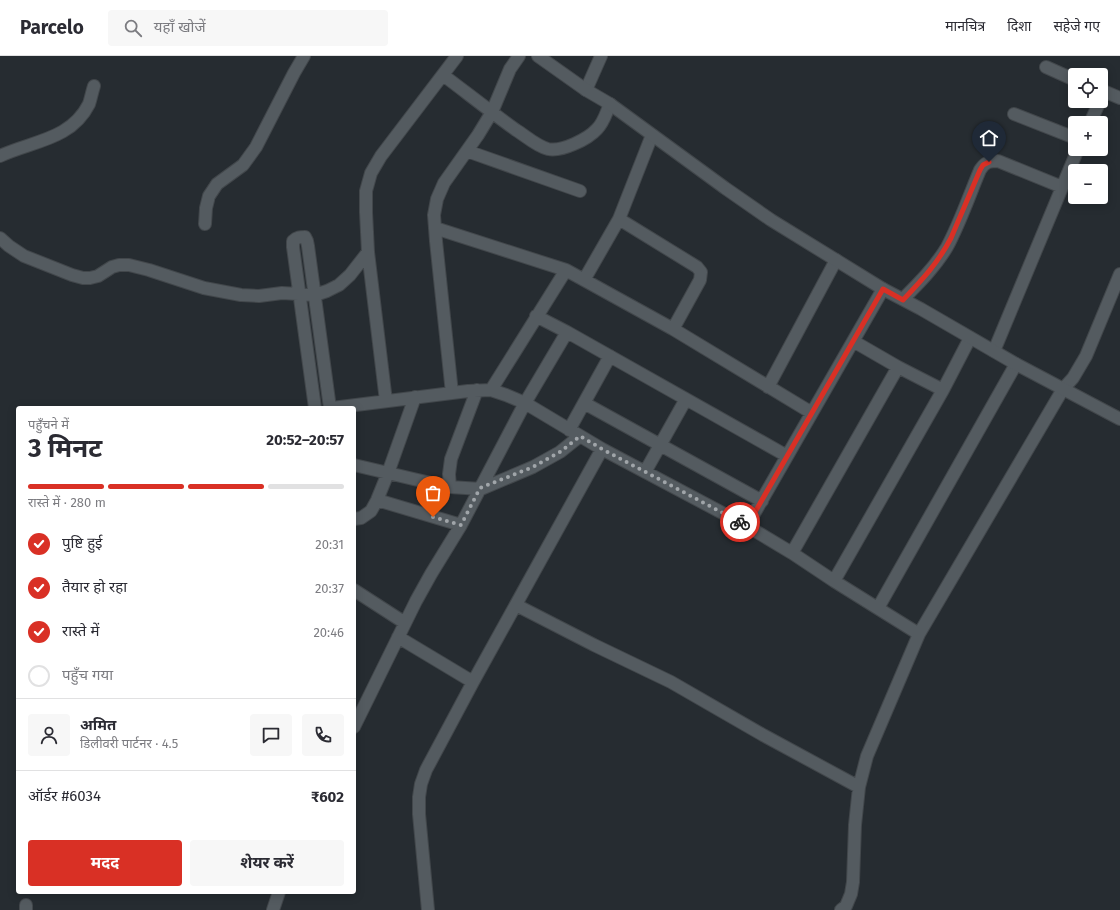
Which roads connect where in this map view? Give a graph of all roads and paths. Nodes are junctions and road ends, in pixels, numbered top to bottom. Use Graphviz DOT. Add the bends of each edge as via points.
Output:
graph roads {
  1 [pos="304,56"];
  2 [pos="457,56"];
  3 [pos="519,56"];
  4 [pos="538,56"];
  5 [pos="601,56"];
  6 [pos="1046,67"];
  7 [pos="443,75"];
  8 [pos="1068,77"];
  9 [pos="94,86"];
  10 [pos="586,90"];
  11 [pos="1108,97"];
  12 [pos="1120,98"];
  13 [pos="610,104"];
  14 [pos="492,112"];
  15 [pos="1014,114"];
  16 [pos="652,135"];
  17 [pos="1068,135"];
  18 [pos="467,151"];
  19 [pos="0,156"];
  20 [pos="1075,156"];
  21 [pos="1062,187"];
  22 [pos="580,191"];
  23 [pos="619,219"];
  24 [pos="204,224"];
  25 [pos="435,228"];
  26 [pos="0,238"];
  27 [pos="368,252"];
  28 [pos="836,260"];
  29 [pos="566,270"];
  30 [pos="1120,274"];
  31 [pos="584,280"];
  32 [pos="883,289"];
  33 [pos="299,293"];
  34 [pos="315,295"];
  35 [pos="903,300"];
  36 [pos="536,316"];
  37 [pos="672,329"];
  38 [pos="567,332"];
  39 [pos="970,338"];
  40 [pos="853,341"];
  41 [pos="994,351"];
  42 [pos="610,356"];
  43 [pos="1016,364"];
  44 [pos="898,367"];
  45 [pos="768,387"];
  46 [pos="1063,389"];
  47 [pos="477,390"];
  48 [pos="491,390"];
  49 [pos="943,390"];
  50 [pos="452,393"];
  51 [pos="415,397"];
  52 [pos="686,399"];
  53 [pos="386,401"];
  54 [pos="584,403"];
  55 [pos="525,404"];
  56 [pos="315,406"];
  57 [pos="331,406"];
  58 [pos="347,406"];
  59 [pos="812,413"];
  60 [pos="1120,419"];
  61 [pos="569,430"];
  62 [pos="580,436"];
  63 [pos="661,445"];
  64 [pos="602,449"];
  65 [pos="787,456"];
  66 [pos="356,465"];
  67 [pos="645,472"];
  68 [pos="388,473"];
  69 [pos="450,486"];
  70 [pos="480,488"];
  71 [pos="378,500"];
  72 [pos="762,501"];
  73 [pos="356,519"];
  74 [pos="461,525"];
  75 [pos="747,526"];
  76 [pos="792,553"];
  77 [pos="834,581"];
  78 [pos="356,591"];
  79 [pos="516,605"];
  80 [pos="878,608"];
  81 [pos="405,623"];
  82 [pos="919,634"];
  83 [pos="398,637"];
  84 [pos="473,682"];
  85 [pos="356,723"];
  86 [pos="859,787"];
  87 [pos="278,894"];
  88 [pos="273,910"];
  89 [pos="428,910"];
  90 [pos="841,910"];
  1 -- 24 [label="street" via="256,147 243,165 217,184 206,208"];
  2 -- 7 [label="street"];
  3 -- 14 [label="street" via="510,69"];
  4 -- 10 [label="street"];
  5 -- 10 [label="street"];
  6 -- 8 [label="street"];
  7 -- 14 [label="street"];
  7 -- 27 [label="street" via="381,156 371,173 366,191"];
  9 -- 19 [label="street" via="82,115 69,128 48,139"];
  10 -- 13 [label="street"];
  11 -- 12 [label="street"];
  13 -- 14 [label="street" via="598,128 590,136 556,149 538,145"];
  13 -- 16 [label="street"];
  14 -- 18 [label="street"];
  15 -- 17 [label="street"];
  16 -- 23 [label="street"];
  16 -- 28 [label="street" via="771,220"];
  18 -- 22 [label="street"];
  18 -- 25 [label="street" via="444,183 437,200"];
  20 -- 21 [label="street"];
  21 -- 35 [label="street" via="998,161 983,165 946,248 926,276"];
  21 -- 41 [label="street"];
  23 -- 31 [label="street"];
  23 -- 37 [label="street" via="697,267 701,272 700,280"];
  25 -- 29 [label="street"];
  25 -- 50 [label="street"];
  26 -- 33 [label="street" via="24,256 83,278 98,276 119,265 130,265 204,288 241,295"];
  27 -- 34 [label="street" via="340,284"];
  27 -- 53 [label="street"];
  28 -- 32 [label="street"];
  28 -- 45 [label="street"];
  29 -- 31 [label="street"];
  29 -- 36 [label="street"];
  30 -- 46 [label="street" via="1086,356"];
  31 -- 37 [label="street"];
  32 -- 35 [label="street"];
  32 -- 40 [label="street"];
  33 -- 34 [label="street"];
  33 -- 34 [label="street" via="293,241 301,237 307,241"];
  33 -- 56 [label="street"];
  34 -- 57 [label="street"];
  35 -- 39 [label="street"];
  36 -- 38 [label="street"];
  36 -- 48 [label="street"];
  37 -- 45 [label="street"];
  38 -- 42 [label="street"];
  38 -- 55 [label="street"];
  39 -- 41 [label="street"];
  39 -- 49 [label="street"];
  40 -- 44 [label="street"];
  40 -- 59 [label="street"];
  41 -- 43 [label="street"];
  42 -- 52 [label="street"];
  42 -- 54 [label="street"];
  43 -- 46 [label="street"];
  43 -- 80 [label="street"];
  44 -- 49 [label="street"];
  44 -- 76 [label="street"];
  45 -- 59 [label="street"];
  46 -- 60 [label="street"];
  46 -- 82 [label="street"];
  47 -- 48 [label="street"];
  47 -- 50 [label="street"];
  47 -- 69 [label="street" via="451,459"];
  48 -- 55 [label="street"];
  49 -- 77 [label="street"];
  50 -- 51 [label="street"];
  51 -- 53 [label="street"];
  51 -- 68 [label="street"];
  52 -- 63 [label="street"];
  52 -- 65 [label="street"];
  53 -- 58 [label="street"];
  54 -- 61 [label="street"];
  54 -- 63 [label="street"];
  55 -- 61 [label="street"];
  55 -- 70 [label="street"];
  59 -- 65 [label="street"];
  61 -- 62 [label="street"];
  62 -- 64 [label="street"];
  62 -- 70 [label="street" via="560,452 533,467"];
  63 -- 67 [label="street"];
  63 -- 72 [label="street"];
  64 -- 67 [label="street"];
  64 -- 79 [label="street"];
  65 -- 72 [label="street"];
  66 -- 68 [label="street"];
  67 -- 75 [label="street"];
  68 -- 69 [label="street"];
  68 -- 71 [label="street"];
  69 -- 70 [label="street"];
  70 -- 74 [label="street"];
  71 -- 73 [label="street" via="371,511"];
  71 -- 74 [label="street"];
  72 -- 75 [label="street"];
  74 -- 81 [label="street"];
  75 -- 76 [label="street"];
  76 -- 77 [label="street"];
  77 -- 80 [label="street"];
  78 -- 81 [label="street"];
  79 -- 84 [label="street"];
  79 -- 86 [label="street" via="671,682"];
  80 -- 82 [label="street"];
  81 -- 83 [label="street"];
  82 -- 86 [label="street" via="868,756"];
  83 -- 84 [label="street"];
  83 -- 85 [label="street"];
  84 -- 89 [label="street" via="421,784 419,814"];
  86 -- 90 [label="street" via="853,882 846,906"];
  87 -- 88 [label="street"];
}
